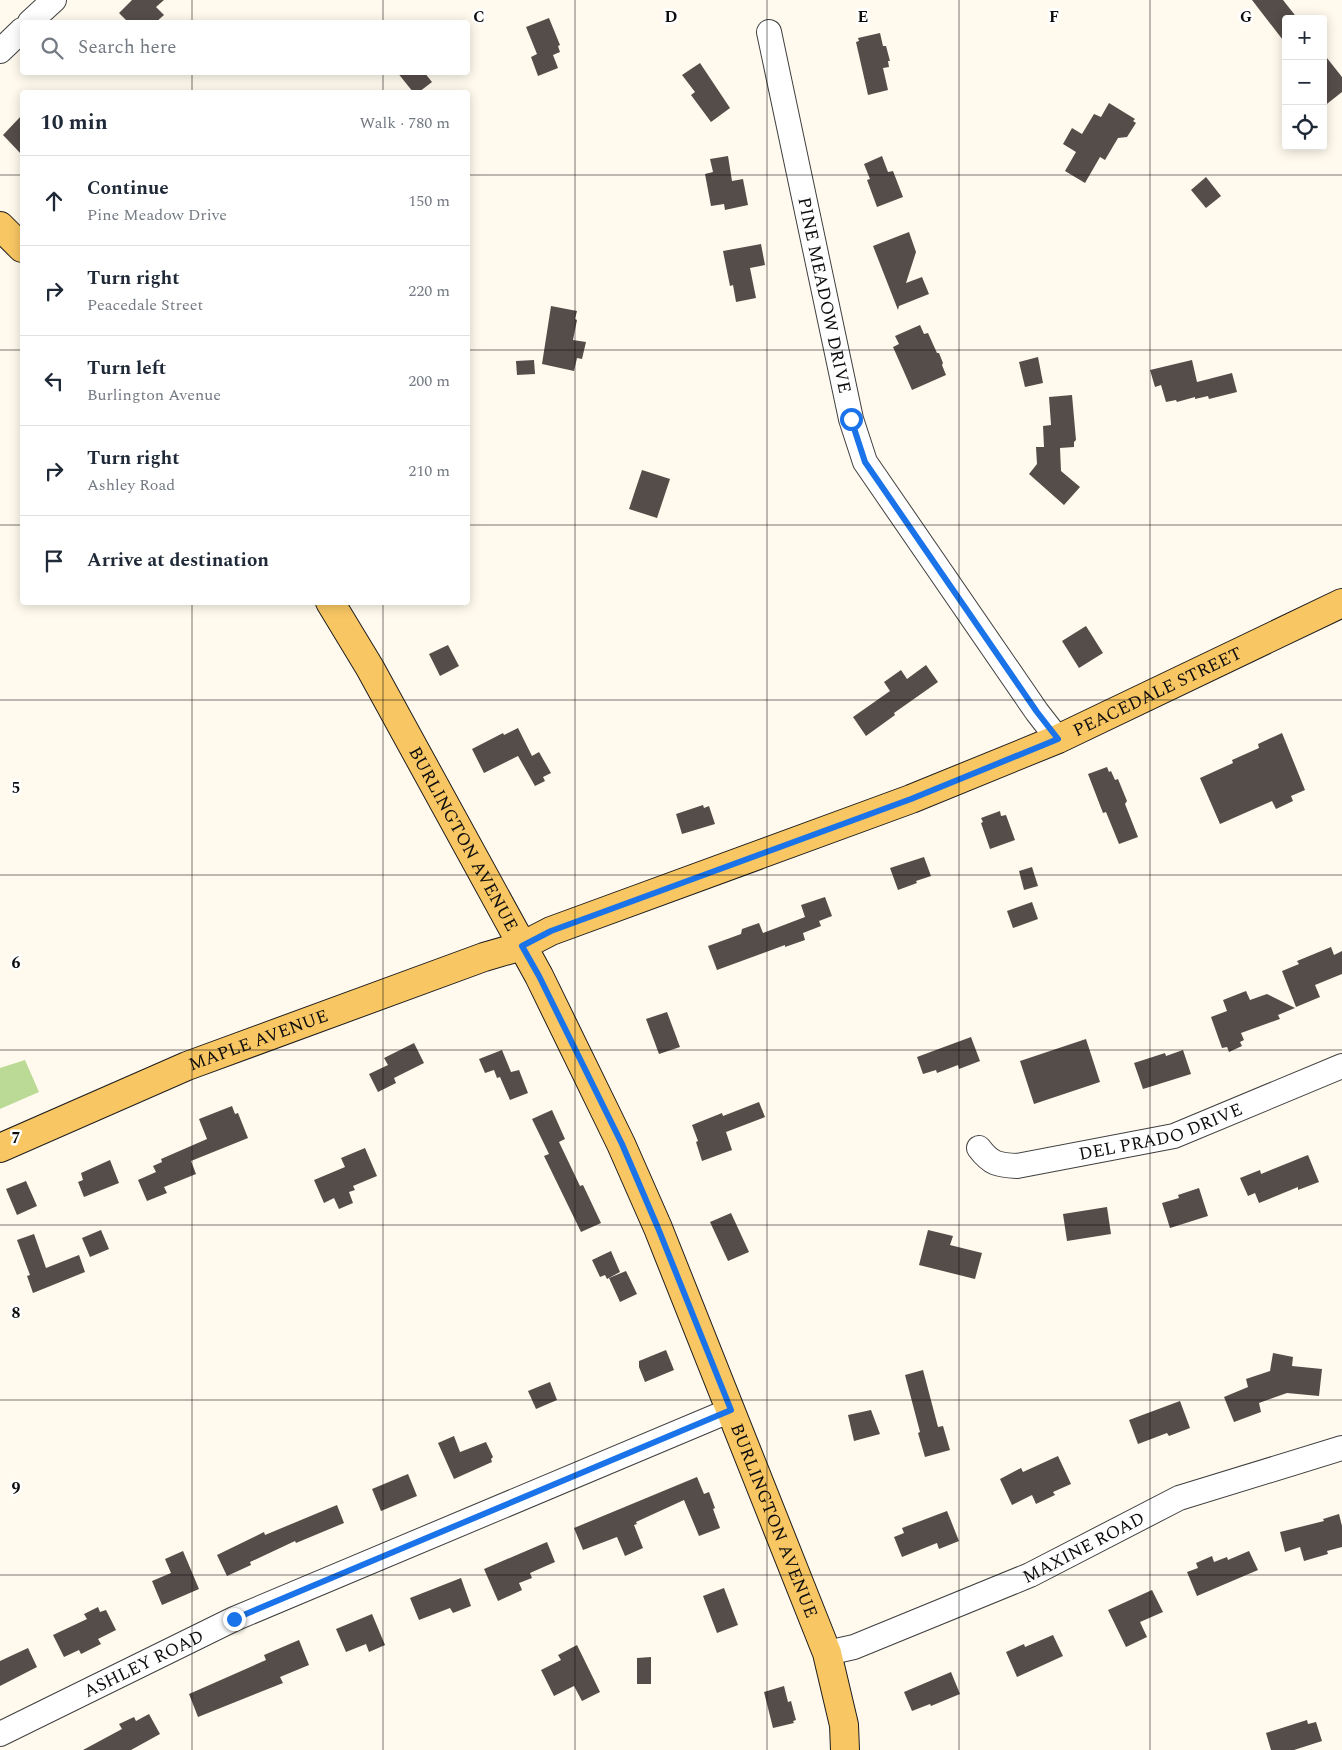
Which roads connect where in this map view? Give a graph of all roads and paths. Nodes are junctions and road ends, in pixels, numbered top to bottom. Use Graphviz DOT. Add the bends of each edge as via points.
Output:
graph roads {
  1 [pos="54,0"];
  2 [pos="32,20"];
  3 [pos="20,32"];
  4 [pos="769,32"];
  5 [pos="0,52"];
  6 [pos="1342,603"];
  7 [pos="332,605"];
  8 [pos="1058,739"];
  9 [pos="522,946"];
  10 [pos="1342,1066"];
  11 [pos="0,1148"];
  12 [pos="979,1148"];
  13 [pos="731,1410"];
  14 [pos="1342,1448"];
  15 [pos="826,1653"];
  16 [pos="0,1734"];
  17 [pos="845,1750"];
  1 -- 2 [label="street"];
  3 -- 5 [label="street"];
  4 -- 8 [label="street, PINE MEADOW DRIVE" via="851,419 865,462"];
  6 -- 8 [label="main road, PEACEDALE STREET"];
  7 -- 9 [label="main road, BURLINGTON AVENUE" via="370,668"];
  8 -- 9 [label="main road, PEACEDALE STREET" via="911,799 551,931"];
  9 -- 11 [label="main road, MAPLE AVENUE" via="187,1066"];
  9 -- 13 [label="main road, BURLINGTON AVENUE" via="622,1144"];
  10 -- 12 [label="street, DEL PRADO DRIVE" via="1174,1136 1017,1166 1001,1165 988,1159"];
  13 -- 15 [label="main road, BURLINGTON AVENUE"];
  13 -- 16 [label="street, ASHLEY ROAD" via="234,1619"];
  14 -- 15 [label="street, MAXINE ROAD" via="1179,1498 1030,1574 854,1646"];
  15 -- 17 [label="main road, BURLINGTON AVENUE" via="844,1725"];
}
